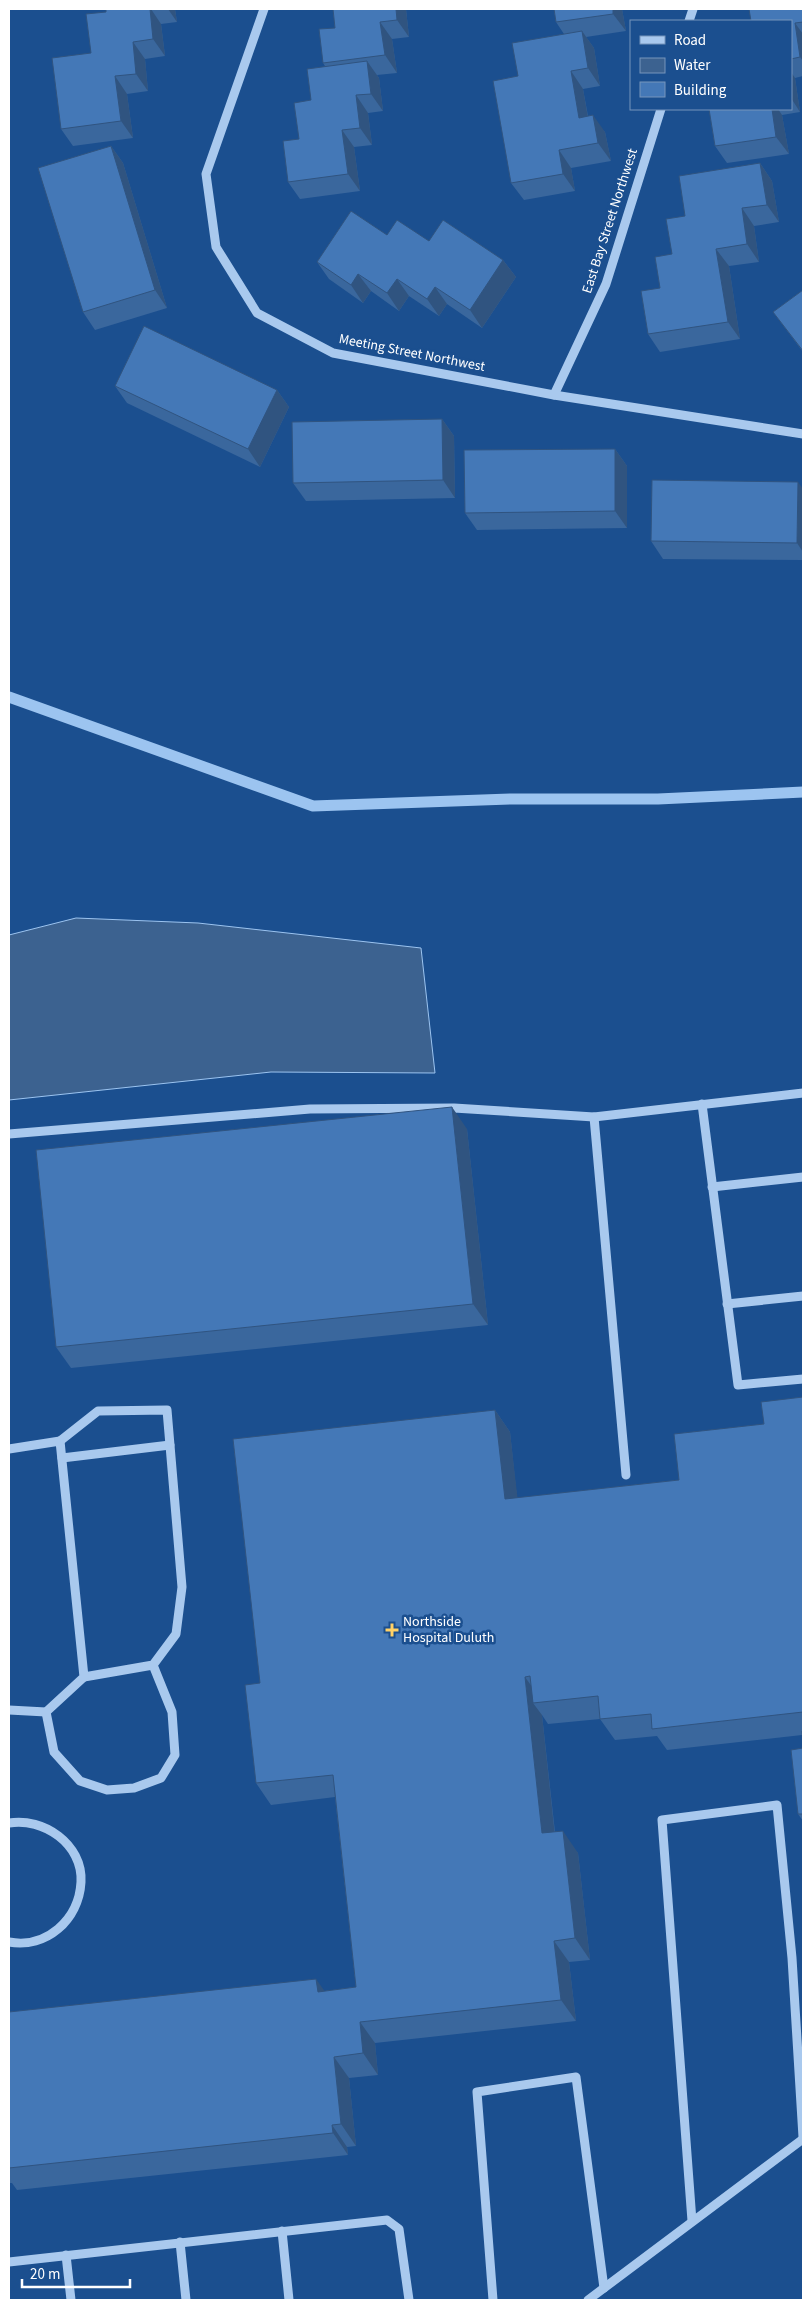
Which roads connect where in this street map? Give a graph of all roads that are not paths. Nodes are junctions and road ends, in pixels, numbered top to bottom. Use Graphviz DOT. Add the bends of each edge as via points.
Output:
graph roads {
  1 [pos="264,9"];
  2 [pos="661,110"];
  3 [pos="554,395"];
  4 [pos="803,434"];
  5 [pos="803,1092"];
  6 [pos="702,1104"];
  7 [pos="594,1117"];
  8 [pos="9,1134"];
  9 [pos="803,1177"];
  10 [pos="712,1187"];
  11 [pos="803,1296"];
  12 [pos="727,1304"];
  13 [pos="803,1379"];
  14 [pos="60,1441"];
  15 [pos="170,1445"];
  16 [pos="9,1449"];
  17 [pos="62,1458"];
  18 [pos="626,1475"];
  19 [pos="153,1665"];
  20 [pos="84,1677"];
  21 [pos="9,1710"];
  22 [pos="46,1712"];
  23 [pos="9,1823"];
  24 [pos="9,1942"];
  25 [pos="803,2137"];
  26 [pos="692,2221"];
  27 [pos="282,2231"];
  28 [pos="180,2242"];
  29 [pos="66,2255"];
  30 [pos="9,2262"];
  31 [pos="604,2288"];
  32 [pos="71,2300"];
  33 [pos="186,2300"];
  34 [pos="289,2300"];
  35 [pos="409,2300"];
  36 [pos="493,2300"];
  37 [pos="588,2300"];
  1 -- 3 [label="street, Meeting Street Northwest" via="206,174 216,247 257,313 333,353"];
  2 -- 3 [label="street, East Bay Street Northwest" via="606,284"];
  3 -- 4 [label="street, Meeting Street Northwest"];
  5 -- 6 [label="street"];
  6 -- 7 [label="street"];
  6 -- 10 [label="street"];
  7 -- 8 [label="street" via="454,1108 310,1109"];
  7 -- 18 [label="street"];
  9 -- 10 [label="street"];
  10 -- 12 [label="street"];
  11 -- 12 [label="street"];
  12 -- 13 [label="street" via="738,1385"];
  14 -- 15 [label="street" via="98,1411 167,1410"];
  14 -- 16 [label="street"];
  14 -- 17 [label="street"];
  15 -- 17 [label="street"];
  15 -- 19 [label="street" via="182,1587 176,1634"];
  17 -- 20 [label="street"];
  19 -- 20 [label="street"];
  19 -- 22 [label="street" via="172,1712 175,1755 162,1778 134,1788 107,1790 80,1781 54,1752"];
  20 -- 22 [label="street"];
  21 -- 22 [label="street"];
  23 -- 24 [label="street" via="21,1821 43,1826 63,1838 76,1858 81,1881 77,1905 64,1925 44,1939 20,1944"];
  25 -- 26 [label="street"];
  25 -- 26 [label="street" via="792,1958 777,1805 662,1820"];
  26 -- 31 [label="street"];
  27 -- 28 [label="street"];
  27 -- 34 [label="street"];
  27 -- 35 [label="street" via="387,2220 399,2229"];
  28 -- 29 [label="street"];
  28 -- 33 [label="street"];
  29 -- 30 [label="street"];
  29 -- 32 [label="street"];
  31 -- 36 [label="street" via="576,2077 477,2092"];
  31 -- 37 [label="street"];
}
